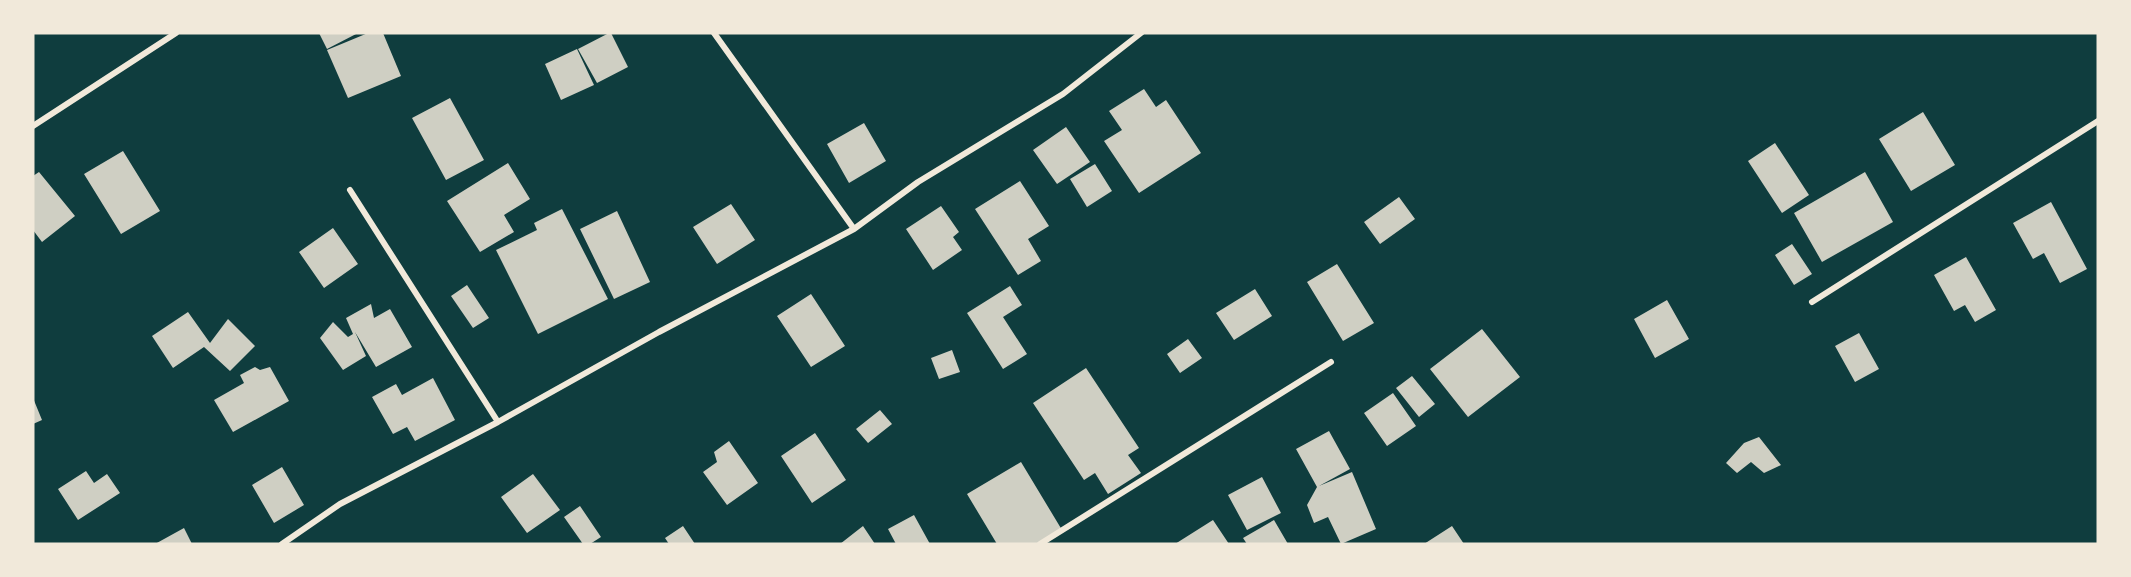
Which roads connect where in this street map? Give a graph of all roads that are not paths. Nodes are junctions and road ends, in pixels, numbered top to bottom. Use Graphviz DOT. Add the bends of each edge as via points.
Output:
graph roads {
  1 [pos="176,33"];
  2 [pos="714,33"];
  3 [pos="1141,33"];
  4 [pos="2098,121"];
  5 [pos="33,126"];
  6 [pos="350,190"];
  7 [pos="854,229"];
  8 [pos="1812,302"];
  9 [pos="1331,362"];
  10 [pos="498,422"];
  11 [pos="282,544"];
  12 [pos="1040,544"];
  1 -- 5 [label="street"];
  2 -- 7 [label="street"];
  3 -- 7 [label="street" via="1063,94 918,182"];
  4 -- 8 [label="street"];
  6 -- 10 [label="street"];
  7 -- 10 [label="street"];
  9 -- 12 [label="street"];
  10 -- 11 [label="street" via="340,504"];
}
